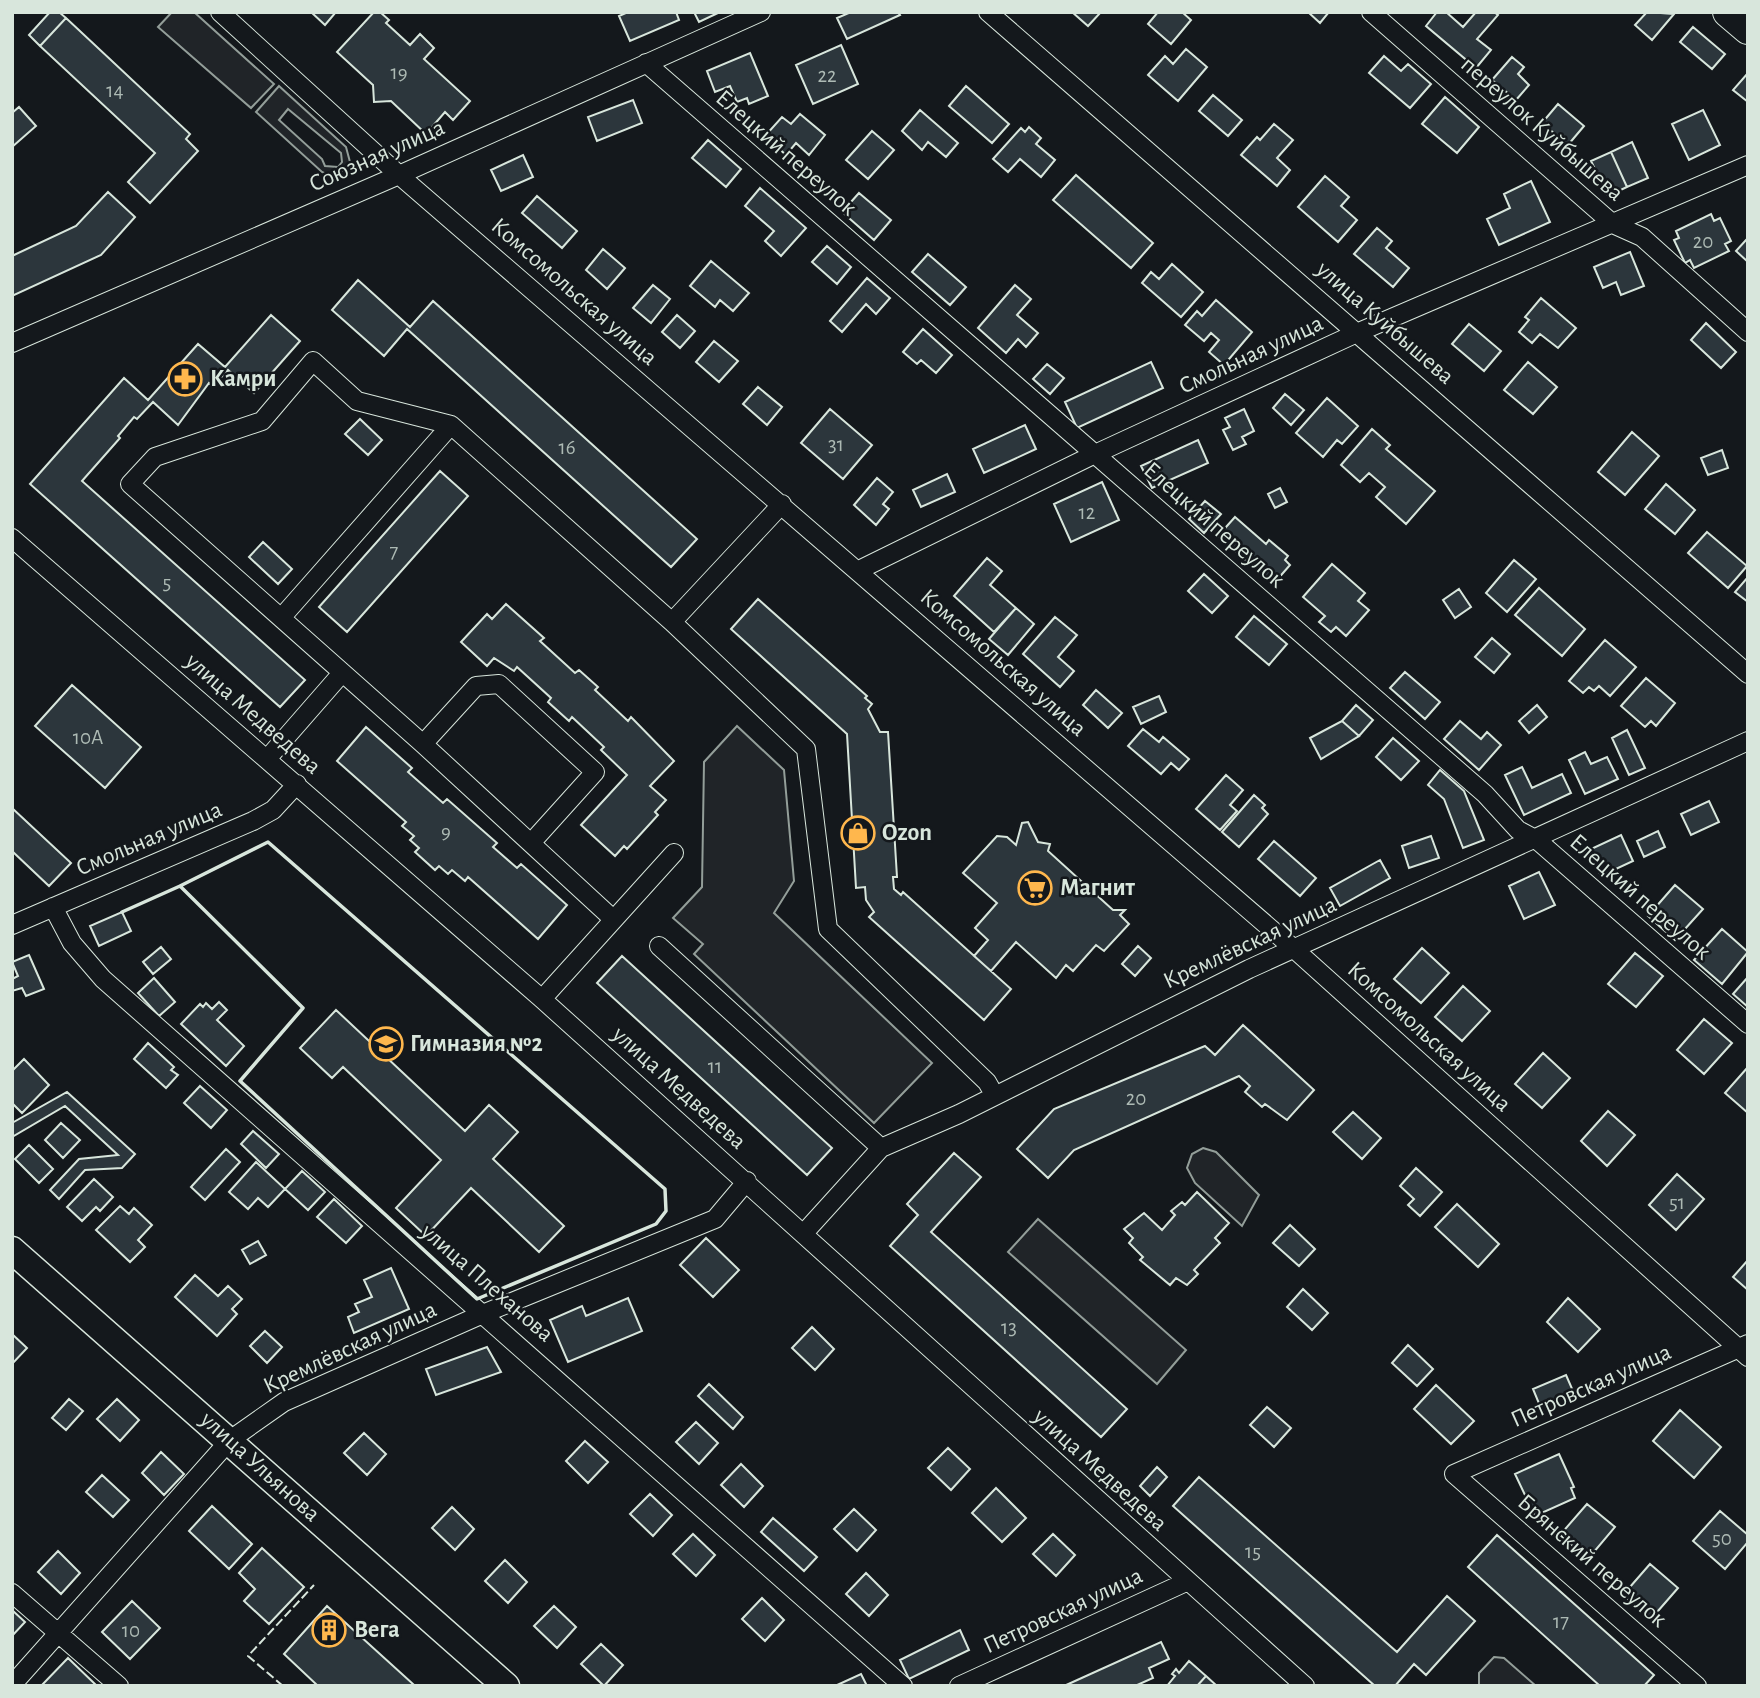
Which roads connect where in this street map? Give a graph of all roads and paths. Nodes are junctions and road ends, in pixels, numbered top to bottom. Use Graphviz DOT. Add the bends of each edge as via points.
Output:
graph roads {
  1 [pos="220,12"];
  2 [pos="761,12"];
  3 [pos="988,12"];
  4 [pos="1371,12"];
  5 [pos="1728,12"];
  6 [pos="1748,29"];
  7 [pos="646,63"];
  8 [pos="1748,165"];
  9 [pos="399,174"];
  10 [pos="1613,224"];
  11 [pos="1359,332"];
  12 [pos="1748,332"];
  13 [pos="12,342"];
  14 [pos="451,425"];
  15 [pos="1095,454"];
  16 [pos="782,504"];
  17 [pos="12,538"];
  18 [pos="859,570"];
  19 [pos="281,618"];
  20 [pos="672,622"];
  21 [pos="342,673"];
  22 [pos="1748,674"];
  23 [pos="1748,741"];
  24 [pos="423,744"];
  25 [pos="267,759"];
  26 [pos="297,784"];
  27 [pos="1537,839"];
  28 [pos="531,843"];
  29 [pos="674,853"];
  30 [pos="53,907"];
  31 [pos="613,919"];
  32 [pos="12,925"];
  33 [pos="659,946"];
  34 [pos="1293,948"];
  35 [pos="542,999"];
  36 [pos="1748,1024"];
  37 [pos="995,1096"];
  38 [pos="881,1148"];
  39 [pos="747,1181"];
  40 [pos="804,1233"];
  41 [pos="12,1250"];
  42 [pos="485,1313"];
  43 [pos="1744,1350"];
  44 [pos="230,1440"];
  45 [pos="1454,1474"];
  46 [pos="1186,1582"];
  47 [pos="12,1593"];
  48 [pos="56,1632"];
  49 [pos="12,1685"];
  50 [pos="119,1686"];
  51 [pos="506,1686"];
  52 [pos="903,1686"];
  53 [pos="959,1686"];
  54 [pos="1305,1686"];
  55 [pos="1697,1686"];
  1 -- 9 [label="street, Комсомольская улица"];
  2 -- 7 [label="street, Союзная улица"];
  3 -- 11 [label="street, улица Куйбышева"];
  4 -- 10 [label="street, переулок Куйбышева"];
  5 -- 6 [label="main road"];
  7 -- 9 [label="street, Союзная улица"];
  7 -- 15 [label="street, Елецкий переулок"];
  8 -- 10 [label="street, Смольная улица"];
  9 -- 13 [label="street, Союзная улица"];
  9 -- 16 [label="street, Комсомольская улица"];
  10 -- 11 [label="street, Смольная улица"];
  10 -- 12 [label="street, переулок Куйбышева" via="1642,237"];
  11 -- 15 [label="street, Смольная улица"];
  11 -- 22 [label="street, улица Куйбышева"];
  14 -- 19 [label="street"];
  14 -- 19 [label="street" via="357,401 313,360 262,421 155,457 130,484"];
  14 -- 20 [label="street"];
  15 -- 18 [label="street, Смольная улица"];
  15 -- 27 [label="street, Елецкий переулок" via="1485,794 1518,830"];
  16 -- 18 [label="street, Комсомольская улица"];
  16 -- 20 [label="street"];
  17 -- 25 [label="street, улица Медведева"];
  18 -- 34 [label="street, Комсомольская улица"];
  19 -- 21 [label="street"];
  20 -- 37 [label="street" via="806,749 828,929 986,1082"];
  21 -- 24 [label="street"];
  21 -- 25 [label="street"];
  23 -- 27 [label="street, Кремлёвская улица"];
  24 -- 28 [label="street"];
  24 -- 28 [label="street" via="476,686 499,684 595,772"];
  25 -- 26 [label="street, улица Медведева"];
  26 -- 30 [label="street, Смольная улица" via="273,810 253,821"];
  26 -- 35 [label="street, улица Медведева"];
  27 -- 34 [label="street, Кремлёвская улица"];
  27 -- 36 [label="street, Елецкий переулок"];
  28 -- 31 [label="street"];
  29 -- 31 [label="street"];
  30 -- 32 [label="street, Смольная улица"];
  30 -- 42 [label="street, улица Плеханова" via="78,951 103,979"];
  31 -- 35 [label="street"];
  33 -- 38 [label="street"];
  34 -- 37 [label="street, Кремлёвская улица"];
  34 -- 43 [label="street, Комсомольская улица"];
  35 -- 39 [label="street, улица Медведева"];
  37 -- 38 [label="street, Кремлёвская улица"];
  38 -- 40 [label="street, Кремлёвская улица"];
  39 -- 40 [label="street, улица Медведева"];
  39 -- 42 [label="street, Кремлёвская улица" via="715,1219"];
  40 -- 46 [label="street, улица Медведева"];
  41 -- 44 [label="main road, улица Ульянова"];
  42 -- 44 [label="street, Кремлёвская улица" via="284,1402"];
  42 -- 52 [label="street, улица Плеханова"];
  43 -- 45 [label="street, Петровская улица"];
  44 -- 48 [label="street, Кремлёвская улица"];
  44 -- 51 [label="main road, улица Ульянова"];
  45 -- 55 [label="street, Брянский переулок"];
  46 -- 53 [label="street, Петровская улица"];
  46 -- 54 [label="street, улица Медведева"];
  47 -- 48 [label="street"];
  48 -- 49 [label="street, Кремлёвская улица"];
  48 -- 50 [label="street"];
}
